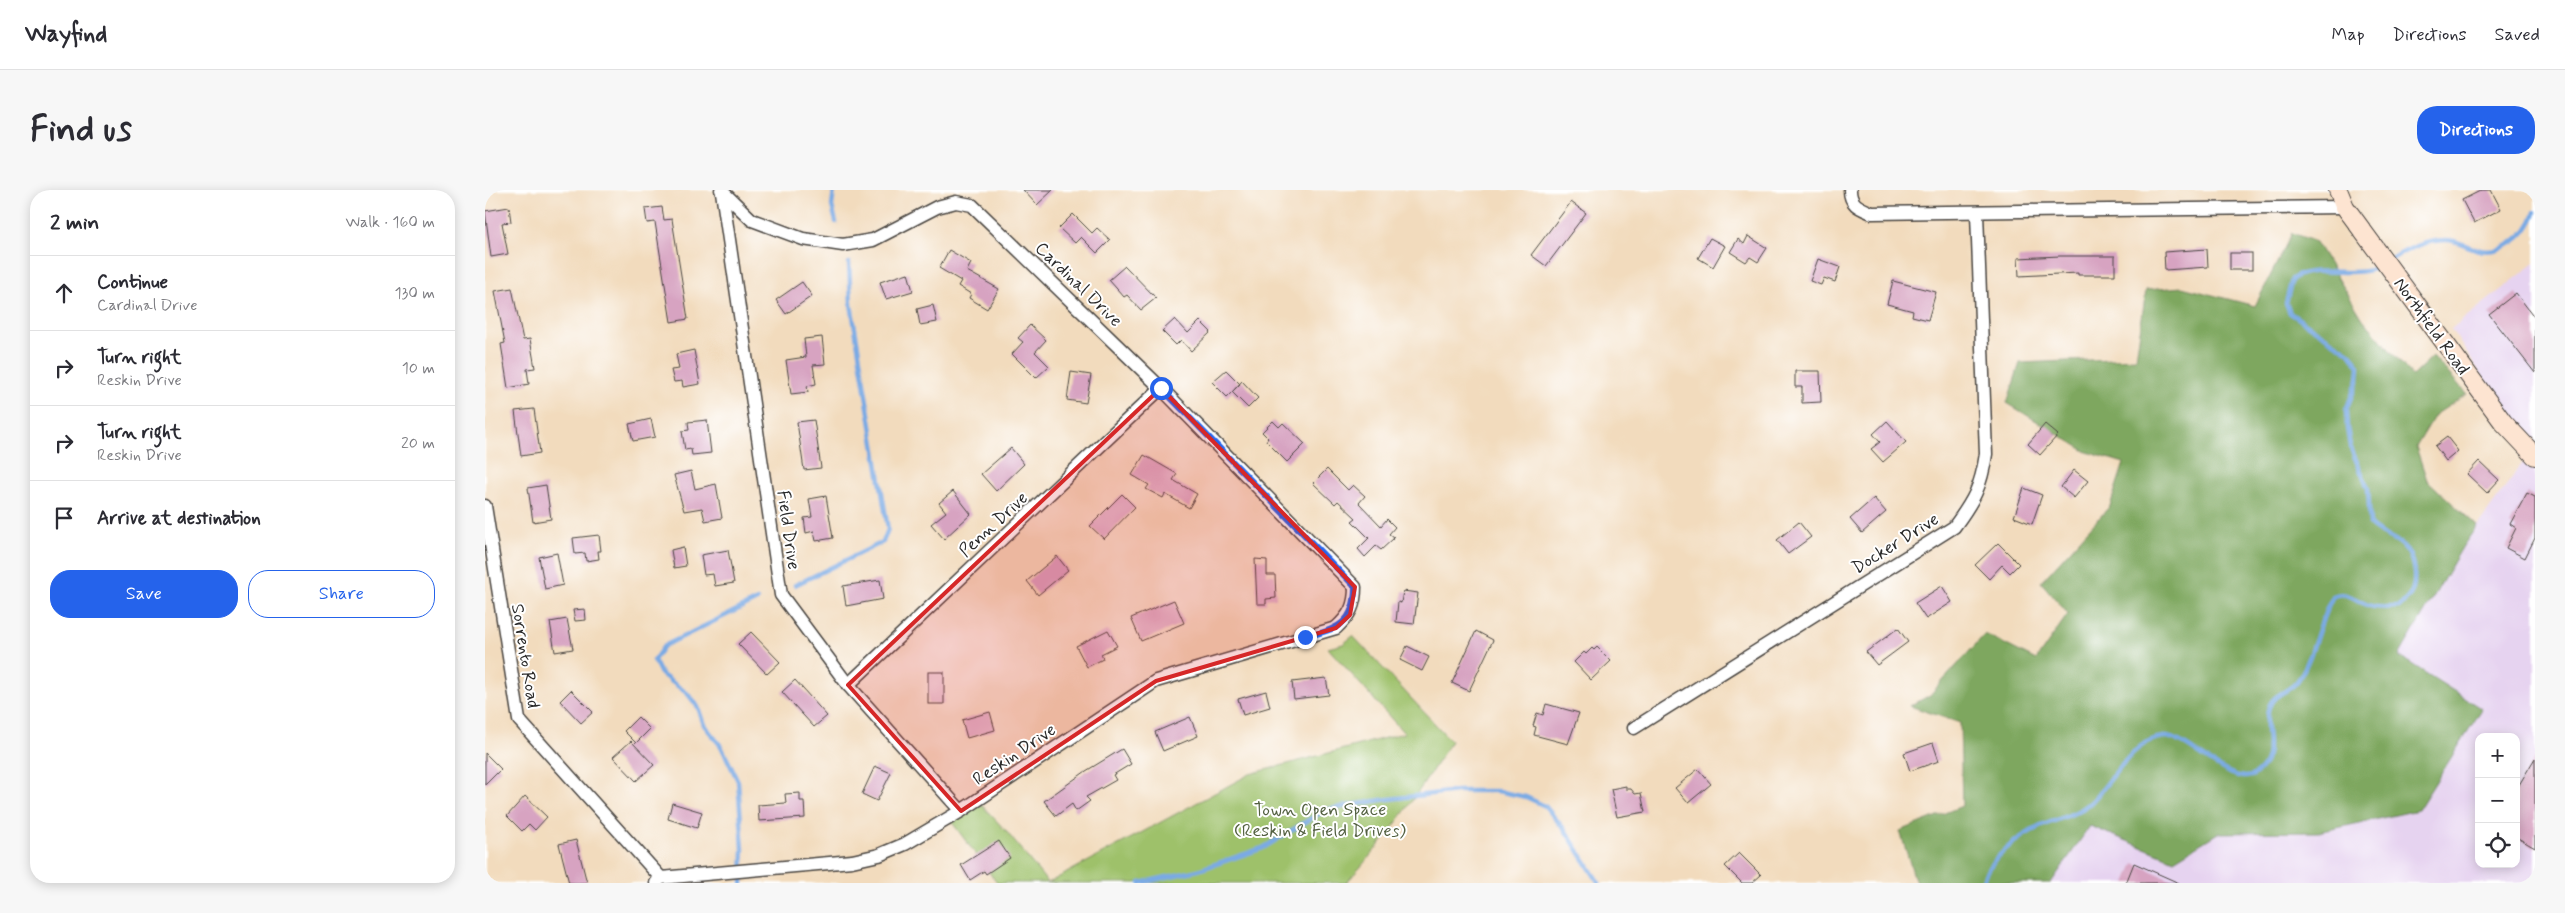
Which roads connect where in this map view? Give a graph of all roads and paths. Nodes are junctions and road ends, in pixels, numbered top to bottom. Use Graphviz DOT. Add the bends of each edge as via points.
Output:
graph roads {
  1 [pos="1850,190"];
  2 [pos="2338,190"];
  3 [pos="721,191"];
  4 [pos="2345,207"];
  5 [pos="1977,214"];
  6 [pos="1161,388"];
  7 [pos="2535,456"];
  8 [pos="485,506"];
  9 [pos="1355,587"];
  10 [pos="848,685"];
  11 [pos="1634,728"];
  12 [pos="961,811"];
  13 [pos="659,880"];
  1 -- 5 [label="street" via="1855,206 1872,213"];
  2 -- 4 [label="street, Northfield Road"];
  3 -- 6 [label="street, Cardinal Drive" via="752,220 803,239 843,245 873,240 937,207 956,202 972,206"];
  3 -- 10 [label="street, Field Drive" via="781,595"];
  4 -- 5 [label="street"];
  4 -- 7 [label="street, Northfield Road" via="2503,422"];
  5 -- 11 [label="street, Docker Drive" via="1986,454 1974,500 1954,527"];
  6 -- 9 [label="street, Cardinal Drive"];
  6 -- 10 [label="street, Penn Drive"];
  8 -- 13 [label="street, Sorrento Road" via="519,720"];
  9 -- 12 [label="street, Reskin Drive" via="1350,615 1336,628 1156,681"];
  10 -- 12 [label="street, Field Drive"];
  12 -- 13 [label="street, Reskin Drive" via="905,844 879,855 852,861 733,870"];
}
